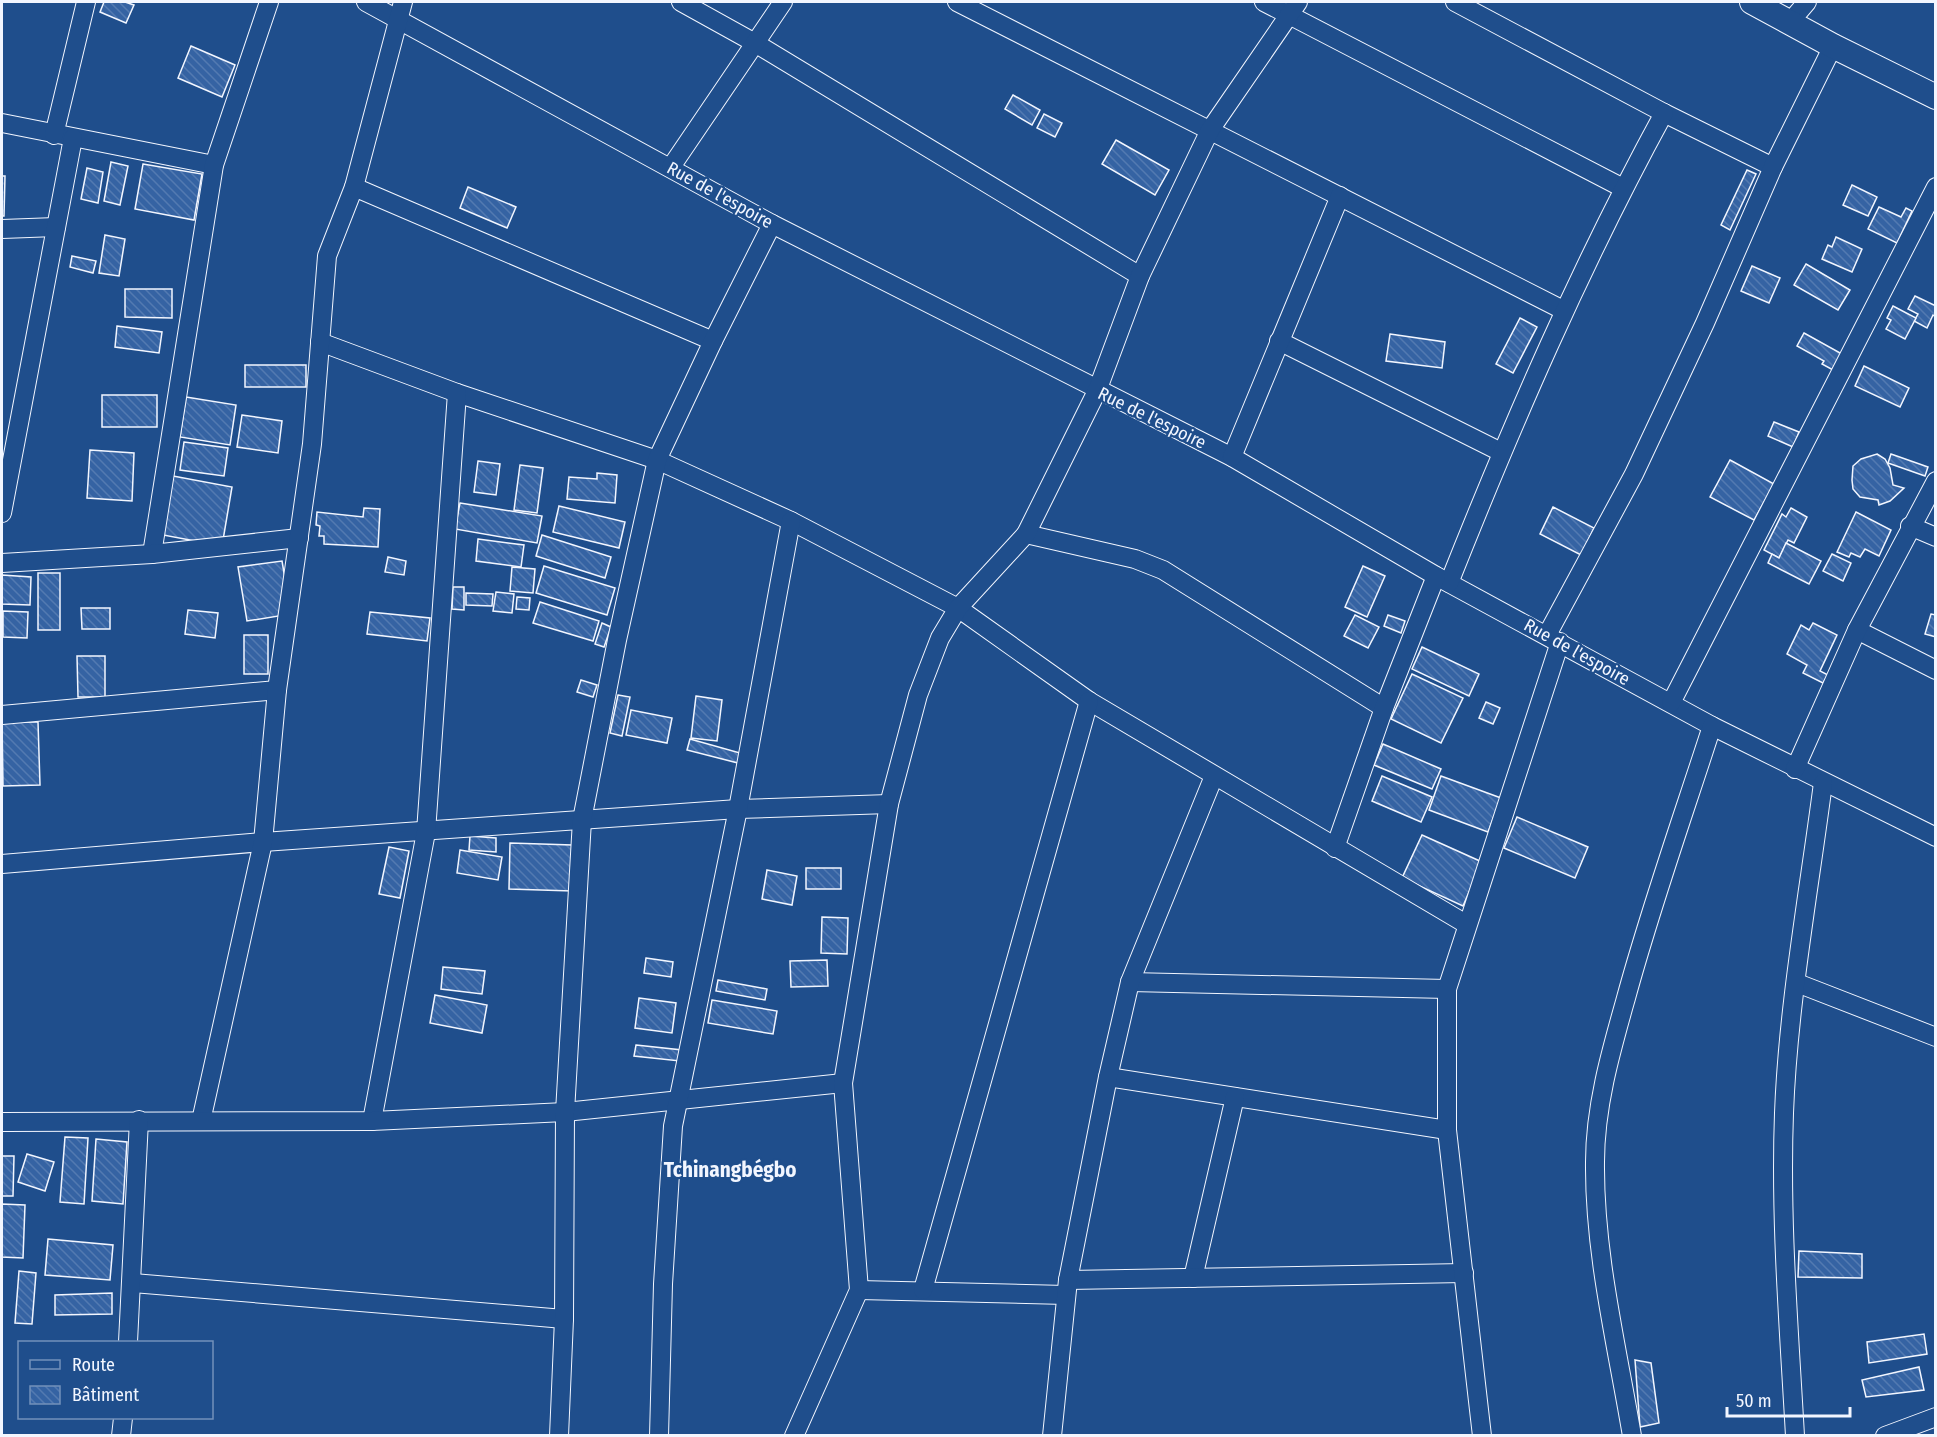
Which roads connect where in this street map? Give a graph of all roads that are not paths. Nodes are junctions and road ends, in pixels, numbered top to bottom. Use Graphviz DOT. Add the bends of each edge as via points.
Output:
graph roads {
  1 [pos="86,2"];
  2 [pos="269,2"];
  3 [pos="366,2"];
  4 [pos="403,2"];
  5 [pos="681,2"];
  6 [pos="783,2"];
  7 [pos="957,2"];
  8 [pos="1264,2"];
  9 [pos="1455,2"];
  10 [pos="1752,2"];
  11 [pos="1807,2"];
  12 [pos="1294,8"];
  13 [pos="397,20"];
  14 [pos="1790,22"];
  15 [pos="754,43"];
  16 [pos="1833,46"];
  17 [pos="1935,97"];
  18 [pos="1664,113"];
  19 [pos="2,123"];
  20 [pos="1210,130"];
  21 [pos="54,135"];
  22 [pos="73,138"];
  23 [pos="214,165"];
  24 [pos="670,166"];
  25 [pos="1773,167"];
  26 [pos="354,187"];
  27 [pos="1935,187"];
  28 [pos="1623,188"];
  29 [pos="1340,196"];
  30 [pos="772,224"];
  31 [pos="56,227"];
  32 [pos="2,229"];
  33 [pos="1140,276"];
  34 [pos="1563,310"];
  35 [pos="713,341"];
  36 [pos="1279,341"];
  37 [pos="320,342"];
  38 [pos="1097,391"];
  39 [pos="457,393"];
  40 [pos="9,427"];
  41 [pos="1501,452"];
  42 [pos="1232,457"];
  43 [pos="657,460"];
  44 [pos="1935,481"];
  45 [pos="2,513"];
  46 [pos="791,521"];
  47 [pos="1910,526"];
  48 [pos="1026,534"];
  49 [pos="1935,537"];
  50 [pos="299,538"];
  51 [pos="152,554"];
  52 [pos="2,562"];
  53 [pos="1443,579"];
  54 [pos="958,608"];
  55 [pos="1857,630"];
  56 [pos="1553,639"];
  57 [pos="1935,670"];
  58 [pos="277,690"];
  59 [pos="1089,701"];
  60 [pos="1671,703"];
  61 [pos="1384,708"];
  62 [pos="2,716"];
  63 [pos="1712,726"];
  64 [pos="1795,769"];
  65 [pos="1214,776"];
  66 [pos="1823,783"];
  67 [pos="889,804"];
  68 [pos="738,809"];
  69 [pos="582,820"];
  70 [pos="426,832"];
  71 [pos="1935,837"];
  72 [pos="263,842"];
  73 [pos="1335,848"];
  74 [pos="2,864"];
  75 [pos="1466,924"];
  76 [pos="1130,981"];
  77 [pos="1797,984"];
  78 [pos="1447,988"];
  79 [pos="1935,1037"];
  80 [pos="1108,1077"];
  81 [pos="843,1083"];
  82 [pos="1235,1097"];
  83 [pos="680,1099"];
  84 [pos="564,1112"];
  85 [pos="139,1120"];
  86 [pos="372,1121"];
  87 [pos="2,1122"];
  88 [pos="201,1122"];
  89 [pos="1447,1130"];
  90 [pos="1464,1274"];
  91 [pos="1193,1278"];
  92 [pos="133,1283"];
  93 [pos="1067,1288"];
  94 [pos="859,1290"];
  95 [pos="923,1290"];
  96 [pos="564,1319"];
  97 [pos="128,1341"];
  98 [pos="1935,1417"];
  99 [pos="123,1419"];
  100 [pos="121,1436"];
  101 [pos="559,1436"];
  102 [pos="659,1436"];
  103 [pos="794,1436"];
  104 [pos="1052,1436"];
  105 [pos="1482,1436"];
  106 [pos="1632,1436"];
  107 [pos="1795,1436"];
  108 [pos="1885,1436"];
  1 -- 21 [label="street"];
  2 -- 23 [label="street"];
  3 -- 13 [label="street, Rue de l'espoire"];
  4 -- 13 [label="street"];
  5 -- 15 [label="street"];
  6 -- 15 [label="street"];
  7 -- 20 [label="street"];
  8 -- 12 [label="street"];
  9 -- 18 [label="street"];
  10 -- 14 [label="main road"];
  11 -- 14 [label="street"];
  12 -- 20 [label="street"];
  12 -- 28 [label="street"];
  13 -- 24 [label="street, Rue de l'espoire"];
  13 -- 26 [label="street"];
  14 -- 16 [label="main road"];
  15 -- 24 [label="street"];
  15 -- 33 [label="street"];
  16 -- 17 [label="main road"];
  16 -- 25 [label="street"];
  18 -- 25 [label="street"];
  18 -- 28 [label="street"];
  19 -- 21 [label="street"];
  20 -- 29 [label="street"];
  20 -- 33 [label="street"];
  21 -- 22 [label="street"];
  22 -- 23 [label="street"];
  22 -- 31 [label="street"];
  23 -- 51 [label="street"];
  24 -- 30 [label="street, Rue de l'espoire"];
  25 -- 56 [label="street" via="1706,323"];
  26 -- 35 [label="street"];
  26 -- 37 [label="street" via="327,256"];
  27 -- 60 [label="street"];
  28 -- 34 [label="street"];
  29 -- 34 [label="street"];
  29 -- 36 [label="street"];
  30 -- 35 [label="street"];
  30 -- 38 [label="street, Rue de l'espoire"];
  31 -- 32 [label="street"];
  31 -- 40 [label="street"];
  33 -- 38 [label="street"];
  34 -- 41 [label="street"];
  35 -- 43 [label="street"];
  36 -- 41 [label="street"];
  36 -- 42 [label="street"];
  37 -- 39 [label="street"];
  37 -- 50 [label="street"];
  38 -- 42 [label="street, Rue de l'espoire"];
  38 -- 48 [label="street"];
  39 -- 43 [label="street"];
  39 -- 70 [label="street"];
  40 -- 45 [label="street"];
  41 -- 53 [label="street"];
  42 -- 53 [label="street, Rue de l'espoire"];
  43 -- 46 [label="street"];
  43 -- 69 [label="street"];
  44 -- 47 [label="street"];
  46 -- 54 [label="street"];
  46 -- 68 [label="street"];
  47 -- 49 [label="street"];
  47 -- 55 [label="street"];
  48 -- 54 [label="street"];
  48 -- 61 [label="street" via="1135,559 1162,570"];
  50 -- 51 [label="street"];
  50 -- 58 [label="street"];
  51 -- 52 [label="street"];
  53 -- 56 [label="street, Rue de l'espoire"];
  53 -- 61 [label="street"];
  54 -- 59 [label="street"];
  54 -- 67 [label="street" via="940,638 918,695"];
  55 -- 57 [label="street"];
  55 -- 64 [label="street"];
  56 -- 60 [label="street, Rue de l'espoire"];
  56 -- 75 [label="street"];
  58 -- 62 [label="street"];
  58 -- 72 [label="street"];
  59 -- 65 [label="street"];
  59 -- 95 [label="street"];
  60 -- 63 [label="street, Rue de l'espoire"];
  61 -- 73 [label="street"];
  63 -- 64 [label="street, Rue de l'espoire"];
  63 -- 106 [label="street" via="1642,940 1609,1059 1600,1110 1595,1160 1596,1217"];
  64 -- 66 [label="street, Rue de l'espoire"];
  65 -- 73 [label="street"];
  65 -- 76 [label="street"];
  66 -- 71 [label="street, Rue de l'espoire"];
  66 -- 77 [label="street"];
  67 -- 68 [label="street"];
  67 -- 81 [label="street"];
  68 -- 69 [label="street"];
  68 -- 83 [label="street"];
  69 -- 70 [label="street"];
  69 -- 84 [label="street"];
  70 -- 72 [label="street"];
  70 -- 86 [label="street"];
  72 -- 74 [label="street"];
  72 -- 88 [label="street"];
  73 -- 75 [label="street"];
  75 -- 78 [label="street"];
  76 -- 78 [label="street"];
  76 -- 80 [label="street"];
  77 -- 79 [label="street"];
  77 -- 107 [label="street" via="1784,1113 1784,1236"];
  78 -- 89 [label="street"];
  80 -- 82 [label="street"];
  80 -- 93 [label="street"];
  81 -- 83 [label="street"];
  81 -- 94 [label="street"];
  82 -- 89 [label="street"];
  82 -- 91 [label="street"];
  83 -- 84 [label="street"];
  83 -- 102 [label="street" via="669,1161"];
  84 -- 86 [label="street"];
  84 -- 96 [label="street"];
  85 -- 87 [label="street"];
  85 -- 88 [label="street"];
  85 -- 92 [label="street"];
  86 -- 88 [label="street"];
  89 -- 90 [label="street"];
  90 -- 91 [label="street"];
  90 -- 105 [label="street"];
  91 -- 93 [label="street"];
  92 -- 96 [label="street"];
  92 -- 97 [label="street"];
  93 -- 95 [label="street"];
  93 -- 104 [label="street"];
  94 -- 95 [label="street"];
  94 -- 103 [label="street"];
  96 -- 101 [label="street"];
  98 -- 108 [label="street"];
  99 -- 100 [label="street"];
}
